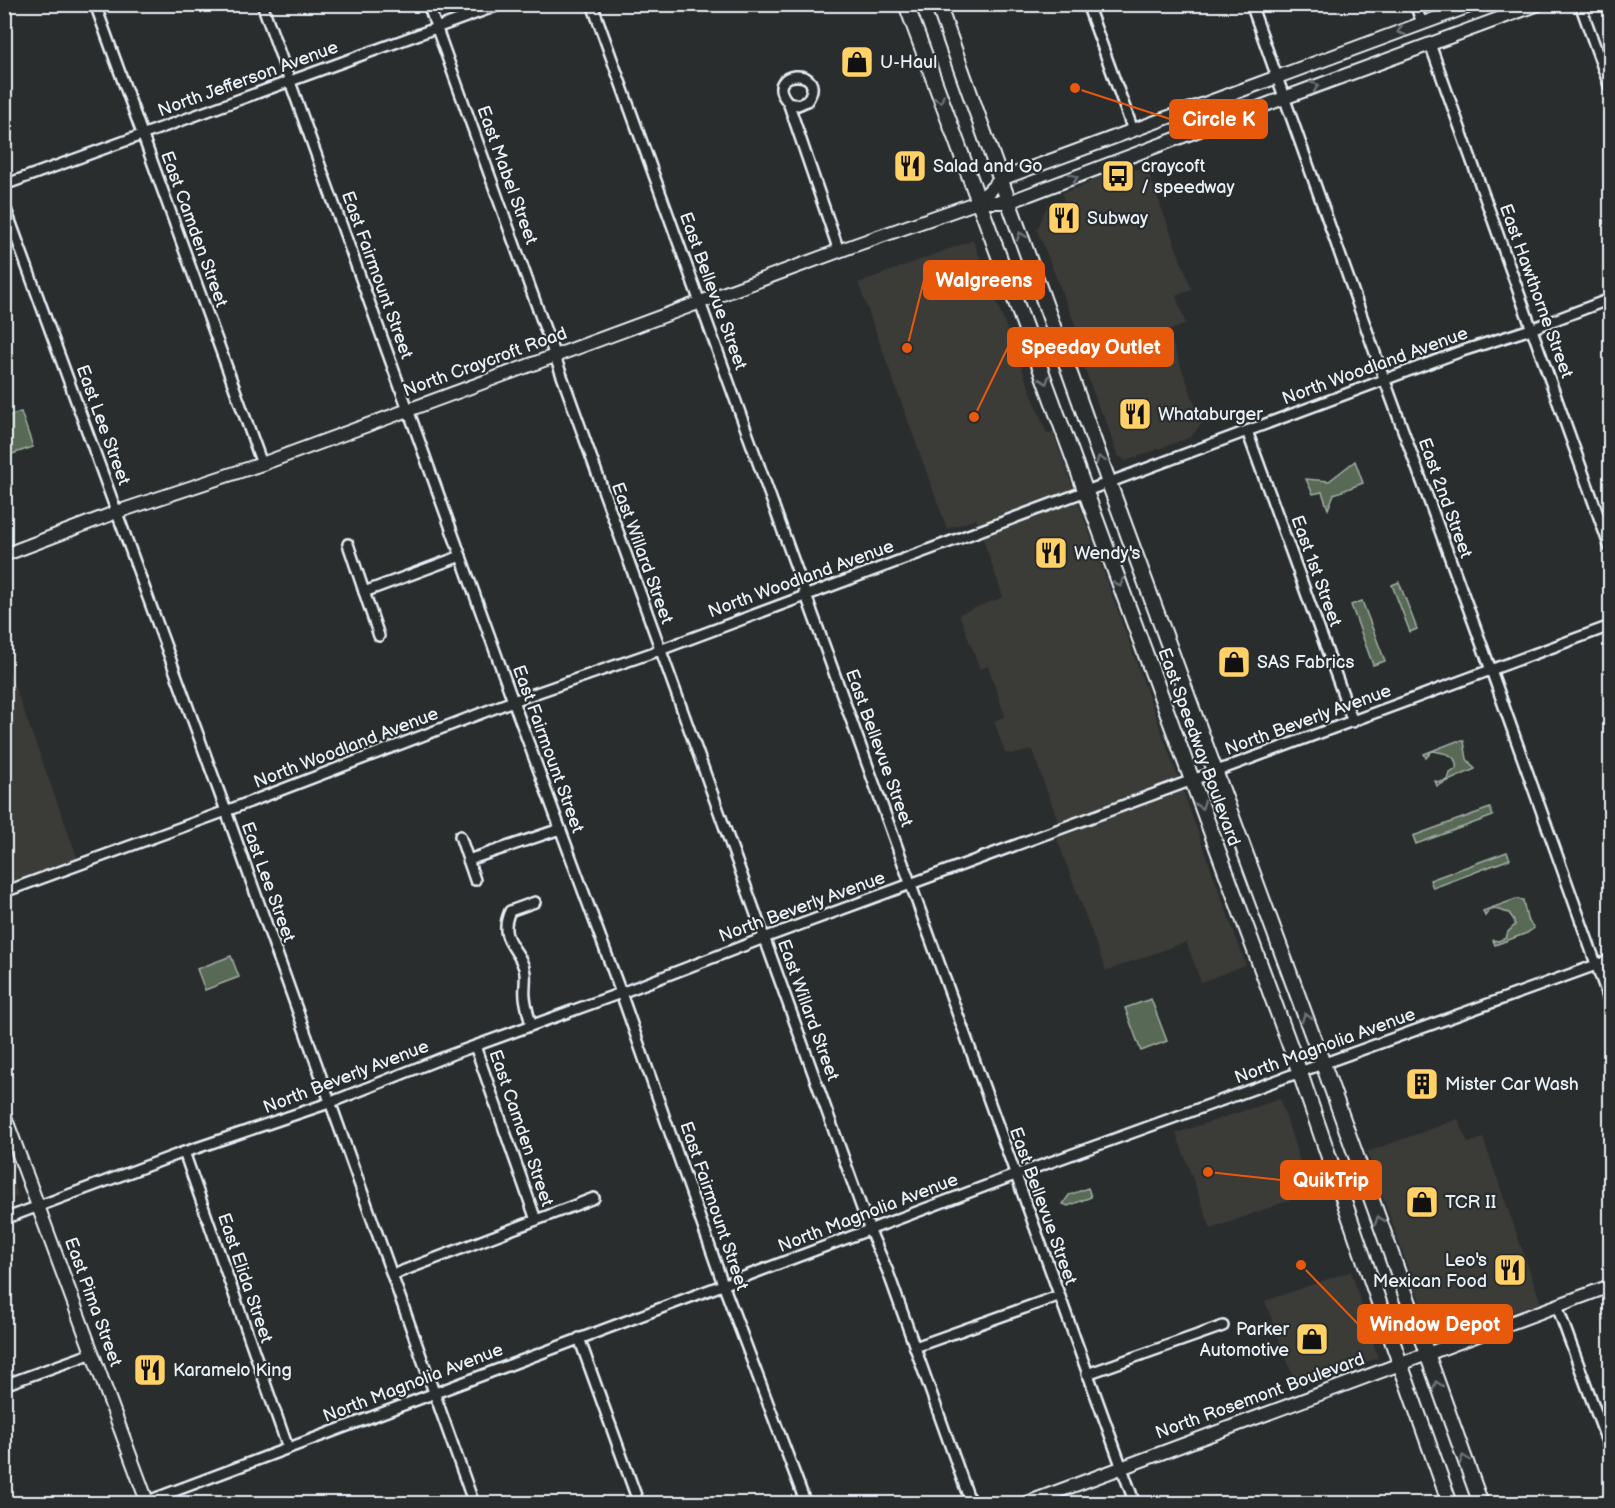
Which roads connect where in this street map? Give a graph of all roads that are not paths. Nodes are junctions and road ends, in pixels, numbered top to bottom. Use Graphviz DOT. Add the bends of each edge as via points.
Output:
graph roads {
  1 [pos="96,4"];
  2 [pos="262,4"];
  3 [pos="428,4"];
  4 [pos="502,4"];
  5 [pos="592,4"];
  6 [pos="906,4"];
  7 [pos="938,4"];
  8 [pos="1086,4"];
  9 [pos="1251,4"];
  10 [pos="1415,4"];
  11 [pos="1475,4"];
  12 [pos="1539,4"];
  13 [pos="1580,4"];
  14 [pos="1422,23"];
  15 [pos="436,29"];
  16 [pos="1430,44"];
  17 [pos="1277,76"];
  18 [pos="290,81"];
  19 [pos="1611,88"];
  20 [pos="1284,98"];
  21 [pos="788,102"];
  22 [pos="1133,130"];
  23 [pos="143,134"];
  24 [pos="1001,179"];
  25 [pos="4,185"];
  26 [pos="978,202"];
  27 [pos="1009,202"];
  28 [pos="4,204"];
  29 [pos="839,251"];
  30 [pos="1611,299"];
  31 [pos="700,303"];
  32 [pos="1532,328"];
  33 [pos="555,357"];
  34 [pos="1384,381"];
  35 [pos="408,409"];
  36 [pos="1247,432"];
  37 [pos="262,464"];
  38 [pos="1109,483"];
  39 [pos="1086,491"];
  40 [pos="117,513"];
  41 [pos="348,544"];
  42 [pos="1611,548"];
  43 [pos="4,555"];
  44 [pos="461,556"];
  45 [pos="364,592"];
  46 [pos="806,595"];
  47 [pos="1611,626"];
  48 [pos="379,636"];
  49 [pos="660,650"];
  50 [pos="1491,670"];
  51 [pos="513,701"];
  52 [pos="1353,722"];
  53 [pos="1216,772"];
  54 [pos="1192,781"];
  55 [pos="226,811"];
  56 [pos="560,829"];
  57 [pos="460,836"];
  58 [pos="468,860"];
  59 [pos="476,880"];
  60 [pos="911,885"];
  61 [pos="4,892"];
  62 [pos="535,902"];
  63 [pos="764,938"];
  64 [pos="1611,960"];
  65 [pos="1597,965"];
  66 [pos="621,993"];
  67 [pos="1611,1003"];
  68 [pos="531,1025"];
  69 [pos="475,1046"];
  70 [pos="1323,1064"];
  71 [pos="1300,1073"];
  72 [pos="329,1103"];
  73 [pos="4,1114"];
  74 [pos="184,1152"];
  75 [pos="1014,1175"];
  76 [pos="594,1198"];
  77 [pos="38,1206"];
  78 [pos="4,1219"];
  79 [pos="536,1220"];
  80 [pos="870,1231"];
  81 [pos="392,1275"];
  82 [pos="723,1284"];
  83 [pos="1611,1286"];
  84 [pos="1058,1296"];
  85 [pos="1557,1305"];
  86 [pos="1223,1326"];
  87 [pos="579,1338"];
  88 [pos="915,1347"];
  89 [pos="93,1353"];
  90 [pos="1426,1355"];
  91 [pos="1400,1364"];
  92 [pos="1087,1374"];
  93 [pos="4,1385"];
  94 [pos="433,1392"];
  95 [pos="288,1448"];
  96 [pos="1611,1450"];
  97 [pos="1122,1467"];
  98 [pos="145,1503"];
  99 [pos="474,1503"];
  100 [pos="639,1503"];
  101 [pos="806,1503"];
  102 [pos="970,1503"];
  103 [pos="1024,1503"];
  104 [pos="1135,1503"];
  105 [pos="1450,1503"];
  106 [pos="1480,1503"];
  1 -- 23 [label="street, East Camden Street"];
  2 -- 18 [label="street, East Fairmount Street"];
  3 -- 15 [label="street, East Mabel Street"];
  4 -- 15 [label="street, North Jefferson Avenue"];
  5 -- 31 [label="street, East Bellevue Street"];
  6 -- 26 [label="main road, East Speedway Boulevard, one-way"];
  7 -- 24 [label="main road, East Speedway Boulevard"];
  8 -- 22 [label="street"];
  9 -- 17 [label="street, East 2nd Street"];
  10 -- 14 [label="street"];
  11 -- 14 [label="main road, North Craycroft Road"];
  12 -- 16 [label="main road, North Craycroft Road"];
  13 -- 19 [label="street"];
  14 -- 17 [label="main road, North Craycroft Road, one-way"];
  15 -- 18 [label="street, North Jefferson Avenue"];
  15 -- 33 [label="street, East Mabel Street"];
  20 -- 16 [label="main road, North Craycroft Road, one-way"];
  16 -- 32 [label="street, East Hawthorne Street"];
  17 -- 20 [label="street, East 2nd Street"];
  17 -- 22 [label="main road, North Craycroft Road"];
  18 -- 23 [label="street, North Jefferson Avenue"];
  18 -- 35 [label="street, East Fairmount Street"];
  27 -- 20 [label="main road, North Craycroft Road, one-way"];
  20 -- 34 [label="street, East 2nd Street"];
  21 -- 29 [label="street"];
  22 -- 24 [label="main road, North Craycroft Road"];
  23 -- 25 [label="street, North Jefferson Avenue"];
  23 -- 37 [label="street, East Camden Street"];
  24 -- 26 [label="main road, North Craycroft Road"];
  24 -- 27 [label="main road, East Speedway Boulevard"];
  26 -- 27 [label="main road, North Craycroft Road"];
  26 -- 29 [label="main road, North Craycroft Road"];
  26 -- 39 [label="main road, East Speedway Boulevard, one-way"];
  38 -- 27 [label="main road, East Speedway Boulevard, one-way"];
  28 -- 40 [label="street, East Lee Street"];
  29 -- 31 [label="main road, North Craycroft Road"];
  30 -- 32 [label="street, North Woodland Avenue"];
  31 -- 33 [label="main road, North Craycroft Road"];
  31 -- 46 [label="street, East Bellevue Street"];
  32 -- 34 [label="street, North Woodland Avenue"];
  32 -- 42 [label="street, East Hawthorne Street"];
  33 -- 35 [label="main road, North Craycroft Road"];
  33 -- 49 [label="street, East Willard Street"];
  34 -- 36 [label="street, North Woodland Avenue"];
  34 -- 50 [label="street, East 2nd Street"];
  35 -- 37 [label="main road, North Craycroft Road"];
  35 -- 44 [label="street, East Fairmount Street"];
  36 -- 38 [label="street, North Woodland Avenue"];
  36 -- 52 [label="street, East 1st Street"];
  37 -- 40 [label="main road, North Craycroft Road"];
  38 -- 39 [label="street, North Woodland Avenue"];
  38 -- 53 [label="main road, East Speedway Boulevard"];
  39 -- 46 [label="street, North Woodland Avenue"];
  39 -- 54 [label="main road, East Speedway Boulevard, one-way"];
  40 -- 43 [label="main road, North Craycroft Road"];
  40 -- 55 [label="street, East Lee Street"];
  41 -- 45 [label="street"];
  44 -- 45 [label="street"];
  44 -- 51 [label="street, East Fairmount Street"];
  45 -- 48 [label="street"];
  46 -- 49 [label="street, North Woodland Avenue"];
  46 -- 60 [label="street, East Bellevue Street"];
  47 -- 50 [label="street, North Beverly Avenue"];
  49 -- 51 [label="street, North Woodland Avenue"];
  49 -- 63 [label="street, East Willard Street"];
  50 -- 52 [label="street, North Beverly Avenue"];
  50 -- 65 [label="street, East 2nd Street"];
  51 -- 55 [label="street, North Woodland Avenue"];
  51 -- 56 [label="street, East Fairmount Street"];
  52 -- 53 [label="street, North Beverly Avenue"];
  53 -- 54 [label="street, North Beverly Avenue"];
  70 -- 53 [label="main road, East Speedway Boulevard, one-way"];
  54 -- 60 [label="street, North Beverly Avenue"];
  54 -- 71 [label="main road, East Speedway Boulevard, one-way"];
  55 -- 61 [label="street, North Woodland Avenue"];
  55 -- 72 [label="street, East Lee Street"];
  56 -- 58 [label="street"];
  56 -- 66 [label="street, East Fairmount Street"];
  57 -- 58 [label="street"];
  58 -- 59 [label="street"];
  60 -- 63 [label="street, North Beverly Avenue"];
  60 -- 75 [label="street, East Bellevue Street"];
  62 -- 68 [label="street" via="510,911 506,921 511,947 524,969"];
  63 -- 66 [label="street, North Beverly Avenue"];
  63 -- 80 [label="street, East Willard Street"];
  64 -- 65 [label="street, North Magnolia Avenue"];
  65 -- 67 [label="street, East 2nd Street"];
  65 -- 70 [label="street, North Magnolia Avenue"];
  66 -- 68 [label="street, North Beverly Avenue"];
  66 -- 82 [label="street, East Fairmount Street"];
  68 -- 69 [label="street, North Beverly Avenue"];
  69 -- 72 [label="street, North Beverly Avenue"];
  69 -- 79 [label="street, East Camden Street"];
  70 -- 71 [label="street, North Magnolia Avenue"];
  90 -- 70 [label="main road, East Speedway Boulevard, one-way"];
  71 -- 75 [label="street, North Magnolia Avenue"];
  71 -- 91 [label="main road, East Speedway Boulevard"];
  72 -- 74 [label="street, North Beverly Avenue"];
  72 -- 81 [label="street, East Lee Street"];
  73 -- 77 [label="main road, East Pima Street"];
  74 -- 77 [label="street, North Beverly Avenue"];
  74 -- 95 [label="street, East Elida Street"];
  75 -- 80 [label="street, North Magnolia Avenue"];
  75 -- 84 [label="street, East Bellevue Street"];
  76 -- 79 [label="street"];
  77 -- 78 [label="street, North Beverly Avenue"];
  77 -- 89 [label="main road, East Pima Street"];
  79 -- 81 [label="street"];
  80 -- 82 [label="street, North Magnolia Avenue"];
  80 -- 88 [label="street, East Willard Street"];
  81 -- 94 [label="street, East Lee Street"];
  82 -- 87 [label="street, North Magnolia Avenue"];
  82 -- 101 [label="street, East Fairmount Street"];
  83 -- 85 [label="main road, North Rosemont Boulevard"];
  84 -- 88 [label="street"];
  84 -- 92 [label="street, East Bellevue Street"];
  85 -- 90 [label="main road, North Rosemont Boulevard"];
  85 -- 96 [label="street"];
  86 -- 92 [label="street"];
  87 -- 94 [label="street, North Magnolia Avenue"];
  87 -- 100 [label="street"];
  88 -- 102 [label="street, East Willard Street"];
  89 -- 93 [label="street"];
  89 -- 98 [label="main road, East Pima Street"];
  90 -- 91 [label="main road, North Rosemont Boulevard"];
  106 -- 90 [label="main road, East Speedway Boulevard, one-way"];
  91 -- 97 [label="main road, North Rosemont Boulevard"];
  91 -- 105 [label="main road, East Speedway Boulevard"];
  92 -- 97 [label="street, East Bellevue Street"];
  94 -- 95 [label="street, North Magnolia Avenue"];
  94 -- 99 [label="street, East Lee Street"];
  95 -- 98 [label="street, North Magnolia Avenue"];
  97 -- 103 [label="main road, North Rosemont Boulevard"];
  97 -- 104 [label="street, East Bellevue Street"];
}
